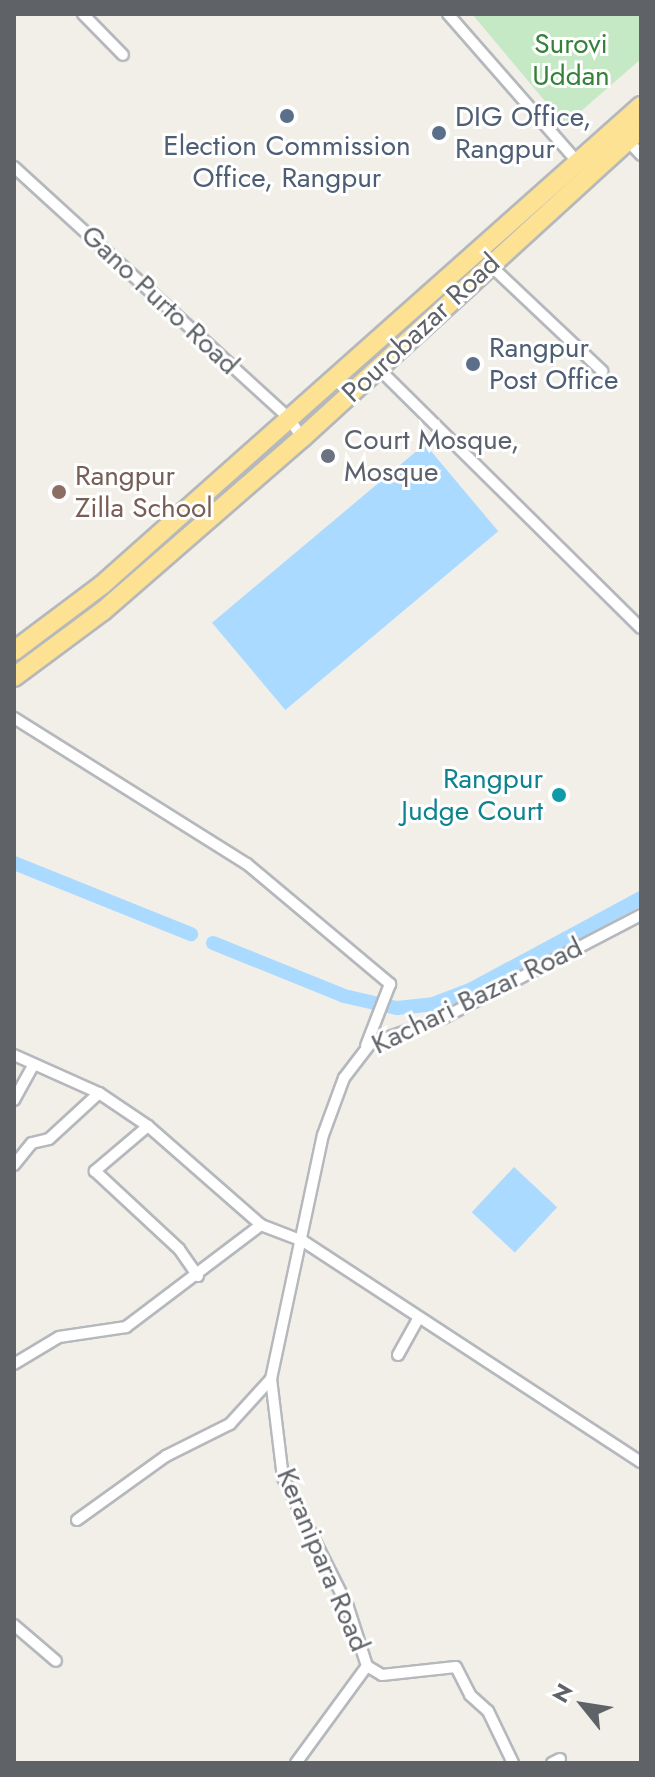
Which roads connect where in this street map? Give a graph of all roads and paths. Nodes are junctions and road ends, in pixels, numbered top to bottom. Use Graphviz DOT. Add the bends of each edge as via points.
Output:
graph roads {
  1 [pos="83,14"];
  2 [pos="448,14"];
  3 [pos="123,55"];
  4 [pos="641,106"];
  5 [pos="634,134"];
  6 [pos="641,155"];
  7 [pos="580,165"];
  8 [pos="14,167"];
  9 [pos="489,264"];
  10 [pos="379,369"];
  11 [pos="602,371"];
  12 [pos="289,418"];
  13 [pos="302,438"];
  14 [pos="641,628"];
  15 [pos="14,651"];
  16 [pos="14,677"];
  17 [pos="14,718"];
  18 [pos="641,915"];
  19 [pos="534,953"];
  20 [pos="539,966"];
  21 [pos="366,1046"];
  22 [pos="14,1055"];
  23 [pos="33,1066"];
  24 [pos="99,1093"];
  25 [pos="14,1100"];
  26 [pos="148,1126"];
  27 [pos="14,1165"];
  28 [pos="261,1225"];
  29 [pos="277,1233"];
  30 [pos="303,1241"];
  31 [pos="300,1253"];
  32 [pos="198,1276"];
  33 [pos="418,1319"];
  34 [pos="398,1355"];
  35 [pos="14,1364"];
  36 [pos="271,1379"];
  37 [pos="641,1462"];
  38 [pos="77,1520"];
  39 [pos="14,1625"];
  40 [pos="56,1661"];
  41 [pos="367,1666"];
  42 [pos="296,1763"];
  43 [pos="513,1763"];
  1 -- 3 [label="street"];
  2 -- 7 [label="street"];
  4 -- 7 [label="highway, Pourobazar Road"];
  5 -- 6 [label="street"];
  5 -- 9 [label="highway, Pourobazar Road"];
  7 -- 12 [label="highway, Pourobazar Road"];
  8 -- 12 [label="street, Gano Purto Road"];
  9 -- 10 [label="highway, Pourobazar Road"];
  9 -- 11 [label="street"];
  10 -- 13 [label="highway, Pourobazar Road"];
  10 -- 14 [label="street"];
  12 -- 13 [label="street, Gano Purto Road"];
  12 -- 15 [label="highway, Pourobazar Road" via="102,585"];
  13 -- 16 [label="highway, Pourobazar Road" via="103,611"];
  17 -- 21 [label="street" via="247,864 390,984"];
  18 -- 20 [label="street, Kachari Bazar Road"];
  19 -- 20 [label="street"];
  20 -- 21 [label="street, Kachari Bazar Road" via="445,1017"];
  21 -- 30 [label="street, Kachari Bazar Road" via="344,1078 323,1135"];
  22 -- 23 [label="street"];
  23 -- 24 [label="street"];
  23 -- 25 [label="street"];
  24 -- 26 [label="street"];
  24 -- 27 [label="street" via="49,1139 32,1143"];
  26 -- 28 [label="street"];
  26 -- 32 [label="street" via="95,1171 179,1249"];
  28 -- 29 [label="street"];
  28 -- 32 [label="street"];
  29 -- 30 [label="street"];
  29 -- 31 [label="street"];
  30 -- 31 [label="street, Keranipara Road"];
  30 -- 33 [label="street"];
  31 -- 36 [label="street, Keranipara Road" via="275,1343"];
  32 -- 35 [label="street" via="126,1327 59,1337"];
  33 -- 34 [label="street"];
  33 -- 37 [label="street"];
  36 -- 38 [label="street" via="230,1424 166,1456"];
  36 -- 41 [label="street, Keranipara Road" via="283,1478 348,1607"];
  39 -- 40 [label="street"];
  41 -- 42 [label="street, Keranipara Road"];
  41 -- 43 [label="street" via="382,1675 456,1667 470,1695 488,1711"];
}
